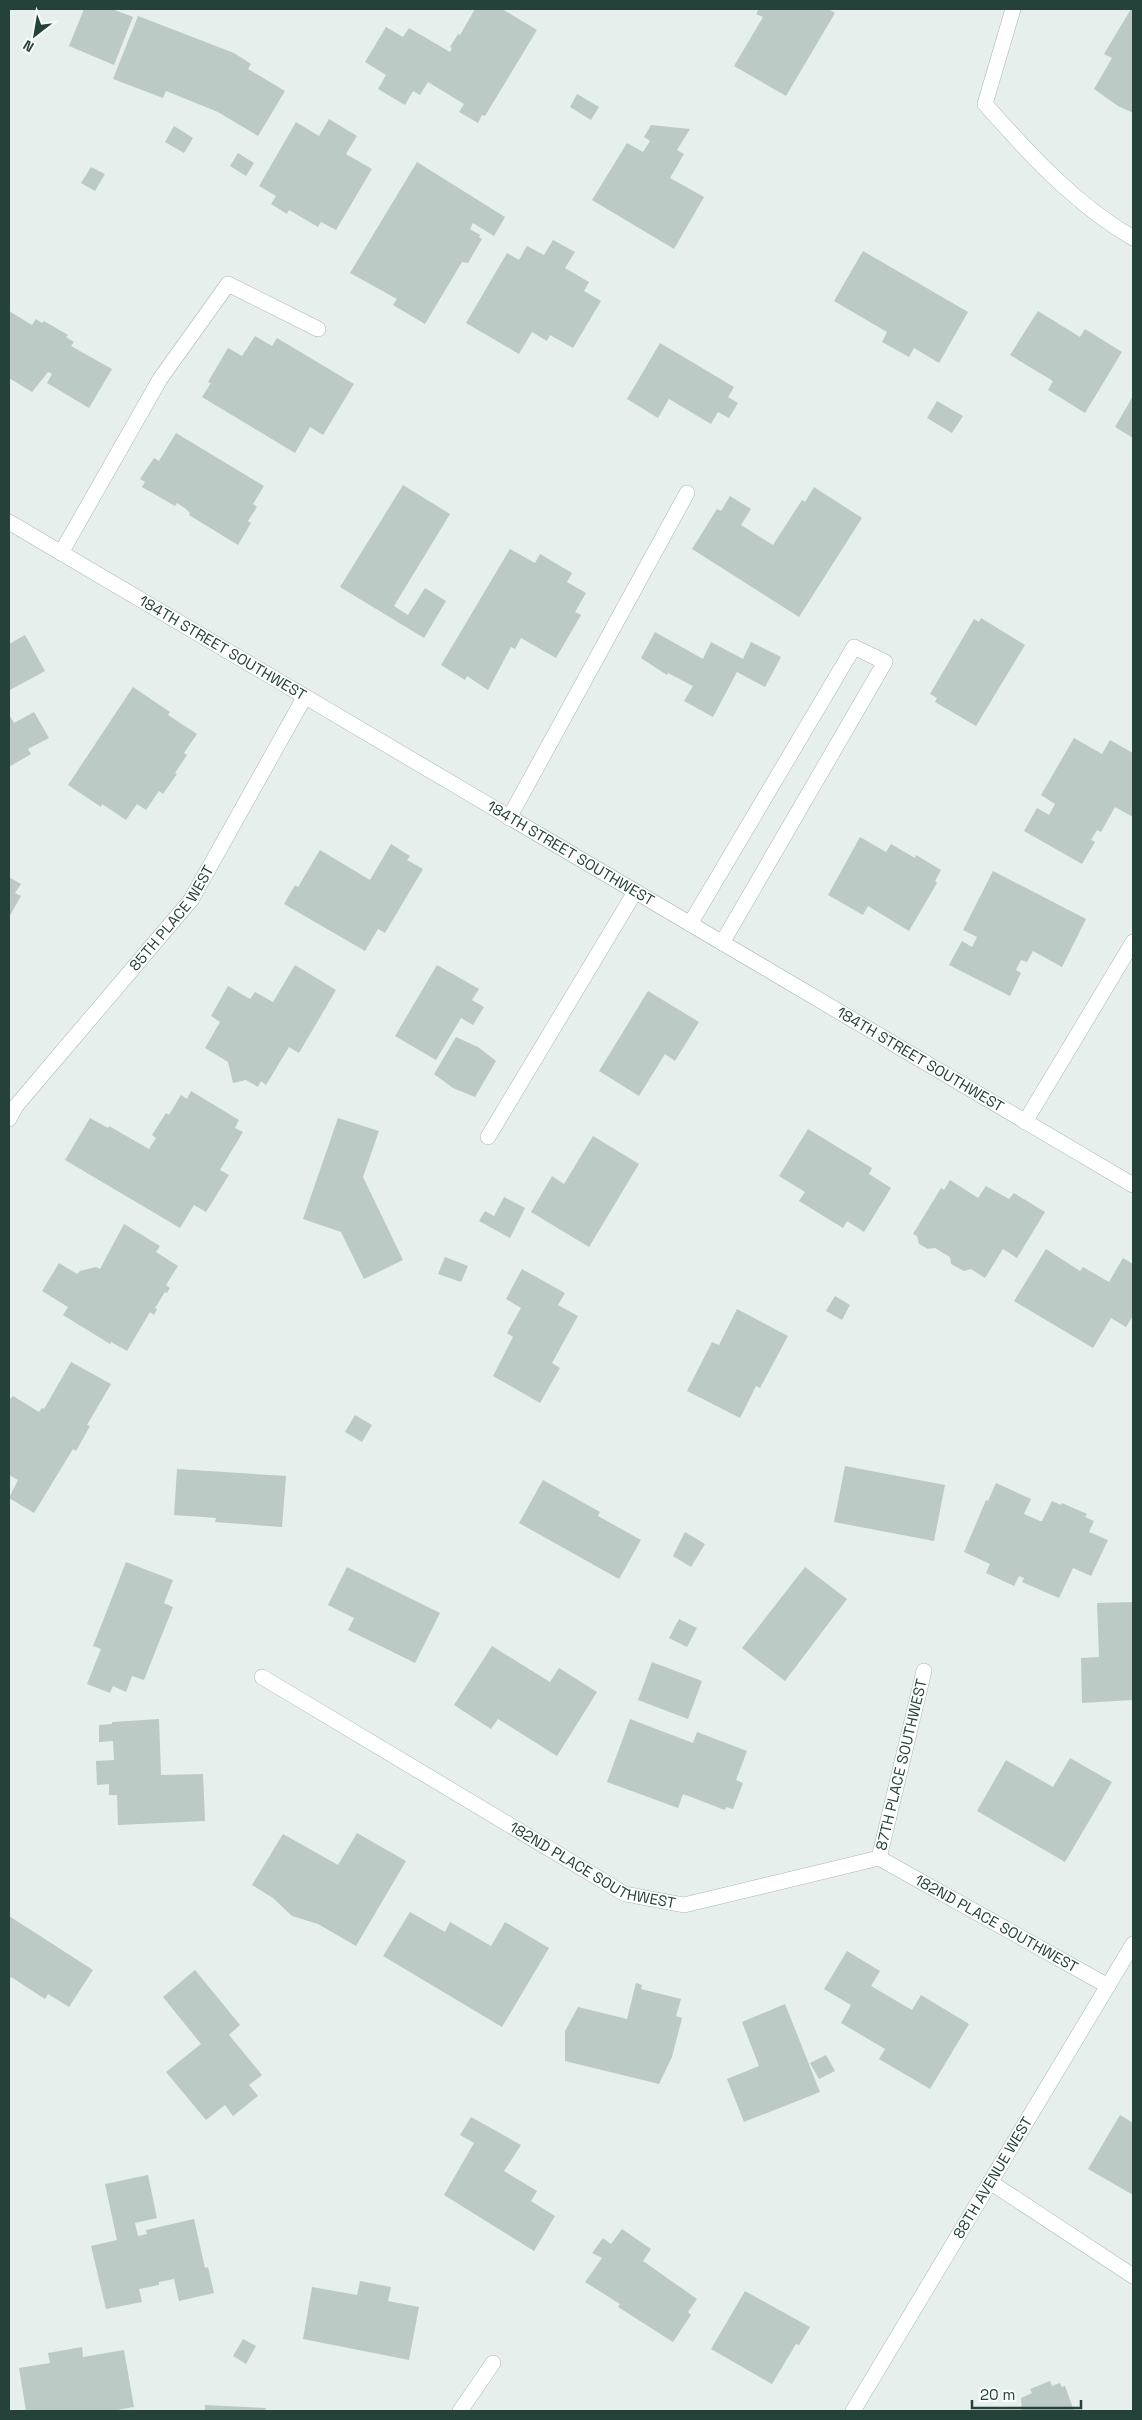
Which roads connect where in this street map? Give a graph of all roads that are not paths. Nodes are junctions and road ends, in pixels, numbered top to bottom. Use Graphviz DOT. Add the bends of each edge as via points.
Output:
graph roads {
  1 [pos="1013,9"];
  2 [pos="1133,238"];
  3 [pos="318,329"];
  4 [pos="688,494"];
  5 [pos="9,522"];
  6 [pos="61,553"];
  7 [pos="304,698"];
  8 [pos="509,818"];
  9 [pos="635,892"];
  10 [pos="690,924"];
  11 [pos="1133,942"];
  12 [pos="722,943"];
  13 [pos="9,1119"];
  14 [pos="1026,1122"];
  15 [pos="488,1137"];
  16 [pos="1133,1185"];
  17 [pos="924,1671"];
  18 [pos="262,1677"];
  19 [pos="879,1858"];
  20 [pos="1133,1944"];
  21 [pos="1108,1986"];
  22 [pos="990,2182"];
  23 [pos="1133,2276"];
  24 [pos="493,2363"];
  25 [pos="460,2411"];
  26 [pos="853,2411"];
  1 -- 2 [label="street" via="985,104 1030,155 1102,220"];
  3 -- 6 [label="street" via="228,284 160,379"];
  4 -- 8 [label="street"];
  5 -- 6 [label="street, 184TH STREET SOUTHWEST"];
  6 -- 7 [label="street, 184TH STREET SOUTHWEST"];
  7 -- 8 [label="street, 184TH STREET SOUTHWEST"];
  7 -- 13 [label="street, 85TH PLACE WEST" via="191,900 16,1106"];
  8 -- 9 [label="street, 184TH STREET SOUTHWEST"];
  9 -- 10 [label="street, 184TH STREET SOUTHWEST"];
  9 -- 15 [label="street"];
  10 -- 12 [label="street, 184TH STREET SOUTHWEST"];
  10 -- 12 [label="street" via="854,647 885,662"];
  11 -- 14 [label="street"];
  12 -- 14 [label="street, 184TH STREET SOUTHWEST"];
  14 -- 16 [label="street, 184TH STREET SOUTHWEST"];
  17 -- 19 [label="street, 87TH PLACE SOUTHWEST"];
  18 -- 19 [label="street, 182ND PLACE SOUTHWEST" via="625,1894 684,1904"];
  19 -- 21 [label="street, 182ND PLACE SOUTHWEST"];
  20 -- 21 [label="street, 88TH AVENUE WEST"];
  21 -- 22 [label="street, 88TH AVENUE WEST"];
  22 -- 23 [label="street"];
  22 -- 26 [label="street, 88TH AVENUE WEST"];
  24 -- 25 [label="street"];
}
